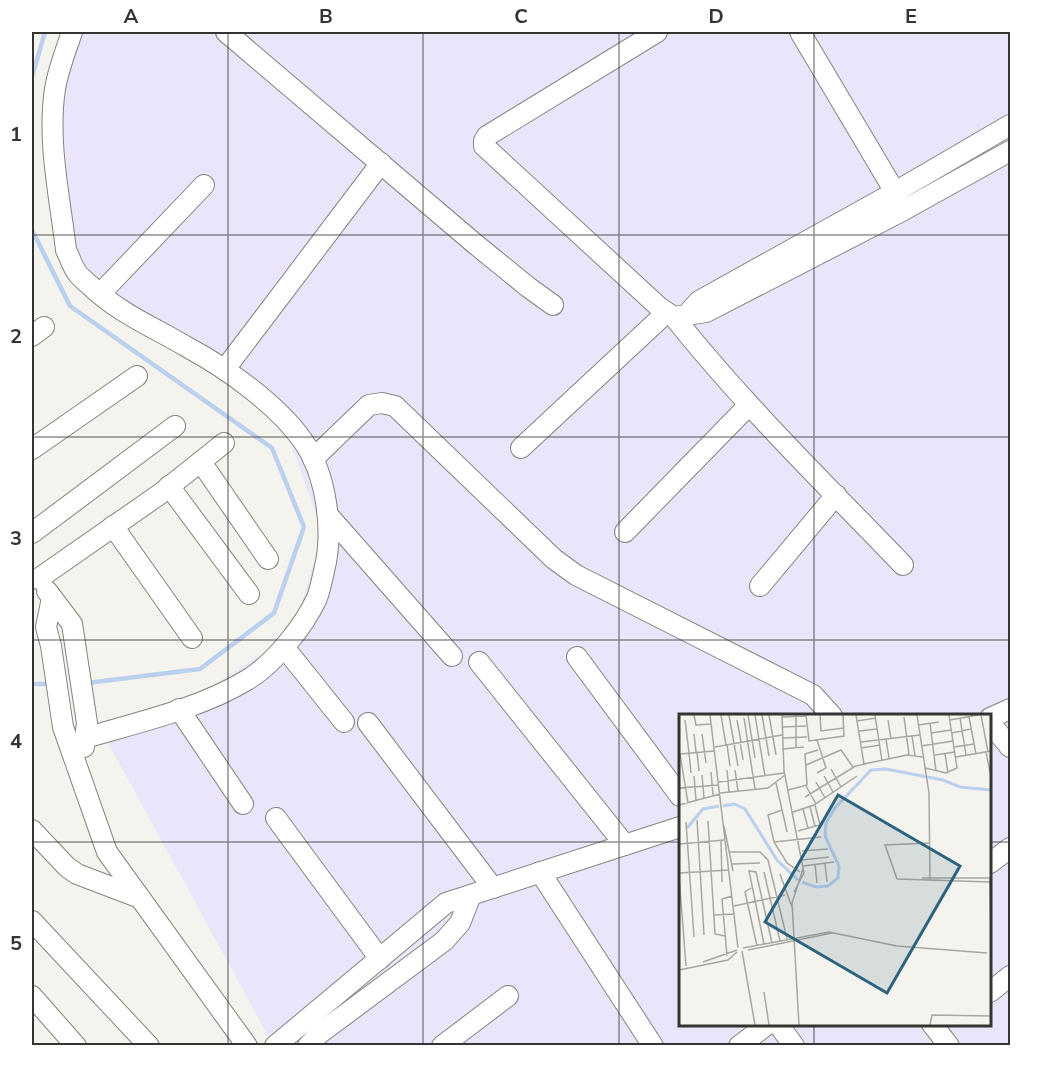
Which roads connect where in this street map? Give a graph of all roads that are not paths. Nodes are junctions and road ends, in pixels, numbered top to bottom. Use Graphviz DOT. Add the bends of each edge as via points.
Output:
graph roads {
  1 [pos="72,32"];
  2 [pos="226,32"];
  3 [pos="657,32"];
  4 [pos="800,32"];
  5 [pos="1011,124"];
  6 [pos="1011,151"];
  7 [pos="381,164"];
  8 [pos="204,185"];
  9 [pos="895,192"];
  10 [pos="902,211"];
  11 [pos="100,294"];
  12 [pos="553,305"];
  13 [pos="676,315"];
  14 [pos="225,369"];
  15 [pos="137,376"];
  16 [pos="749,405"];
  17 [pos="176,426"];
  18 [pos="225,443"];
  19 [pos="521,448"];
  20 [pos="32,449"];
  21 [pos="313,459"];
  22 [pos="201,462"];
  23 [pos="169,486"];
  24 [pos="836,495"];
  25 [pos="328,515"];
  26 [pos="113,526"];
  27 [pos="625,532"];
  28 [pos="32,533"];
  29 [pos="268,559"];
  30 [pos="903,565"];
  31 [pos="35,575"];
  32 [pos="760,586"];
  33 [pos="249,594"];
  34 [pos="52,598"];
  35 [pos="72,624"];
  36 [pos="43,634"];
  37 [pos="192,638"];
  38 [pos="284,647"];
  39 [pos="452,656"];
  40 [pos="577,657"];
  41 [pos="479,662"];
  42 [pos="179,709"];
  43 [pos="1011,709"];
  44 [pos="830,714"];
  45 [pos="991,718"];
  46 [pos="344,722"];
  47 [pos="368,723"];
  48 [pos="991,724"];
  49 [pos="86,730"];
  50 [pos="1011,747"];
  51 [pos="80,777"];
  52 [pos="679,793"];
  53 [pos="243,804"];
  54 [pos="276,818"];
  55 [pos="679,827"];
  56 [pos="32,830"];
  57 [pos="625,845"];
  58 [pos="1011,848"];
  59 [pos="991,862"];
  60 [pos="540,872"];
  61 [pos="493,888"];
  62 [pos="471,895"];
  63 [pos="140,898"];
  64 [pos="32,921"];
  65 [pos="380,959"];
  66 [pos="1011,976"];
  67 [pos="991,991"];
  68 [pos="32,996"];
  69 [pos="508,996"];
  70 [pos="765,1026"];
  71 [pos="779,1026"];
  72 [pos="76,1046"];
  73 [pos="149,1046"];
  74 [pos="247,1046"];
  75 [pos="275,1046"];
  76 [pos="308,1046"];
  77 [pos="442,1046"];
  78 [pos="653,1046"];
  79 [pos="739,1046"];
  80 [pos="794,1046"];
  1 -- 11 [label="street" via="55,88 54,149 66,250 78,274"];
  2 -- 7 [label="street"];
  3 -- 13 [label="street" via="487,136 484,146"];
  4 -- 9 [label="street"];
  5 -- 9 [label="street"];
  6 -- 10 [label="street"];
  7 -- 12 [label="street"];
  7 -- 14 [label="street"];
  8 -- 11 [label="street"];
  9 -- 10 [label="street"];
  9 -- 13 [label="street"];
  10 -- 13 [label="street" via="706,312"];
  11 -- 14 [label="street" via="134,319"];
  13 -- 16 [label="street" via="699,350"];
  13 -- 19 [label="street"];
  14 -- 21 [label="street" via="284,419 303,440"];
  15 -- 20 [label="street"];
  16 -- 24 [label="street"];
  16 -- 27 [label="street"];
  17 -- 28 [label="street"];
  18 -- 22 [label="street"];
  21 -- 25 [label="street"];
  21 -- 44 [label="street" via="369,405 395,406 554,559 576,574 813,695"];
  22 -- 23 [label="street"];
  22 -- 29 [label="street"];
  23 -- 26 [label="street"];
  23 -- 33 [label="street"];
  24 -- 30 [label="street"];
  24 -- 32 [label="street"];
  25 -- 38 [label="street" via="328,553 317,596"];
  25 -- 39 [label="street"];
  26 -- 31 [label="street"];
  26 -- 37 [label="street"];
  31 -- 34 [label="street"];
  34 -- 35 [label="street"];
  34 -- 36 [label="street"];
  35 -- 36 [label="street"];
  35 -- 49 [label="street"];
  36 -- 51 [label="street" via="63,727"];
  38 -- 42 [label="street" via="249,679"];
  38 -- 46 [label="street"];
  40 -- 52 [label="street"];
  41 -- 57 [label="street"];
  42 -- 49 [label="street"];
  42 -- 53 [label="street"];
  43 -- 45 [label="street"];
  47 -- 61 [label="street"];
  48 -- 50 [label="street"];
  49 -- 51 [label="street"];
  51 -- 63 [label="street" via="107,852"];
  54 -- 65 [label="street"];
  55 -- 57 [label="street"];
  56 -- 63 [label="street" via="76,874"];
  57 -- 60 [label="street"];
  58 -- 59 [label="street"];
  60 -- 61 [label="street"];
  60 -- 78 [label="street"];
  61 -- 62 [label="street"];
  62 -- 65 [label="street" via="446,903"];
  62 -- 76 [label="street" via="460,923 444,941"];
  63 -- 74 [label="street"];
  64 -- 73 [label="street"];
  65 -- 75 [label="street"];
  66 -- 67 [label="street"];
  68 -- 72 [label="street"];
  69 -- 77 [label="street"];
  70 -- 79 [label="street"];
  71 -- 80 [label="street"];
}
